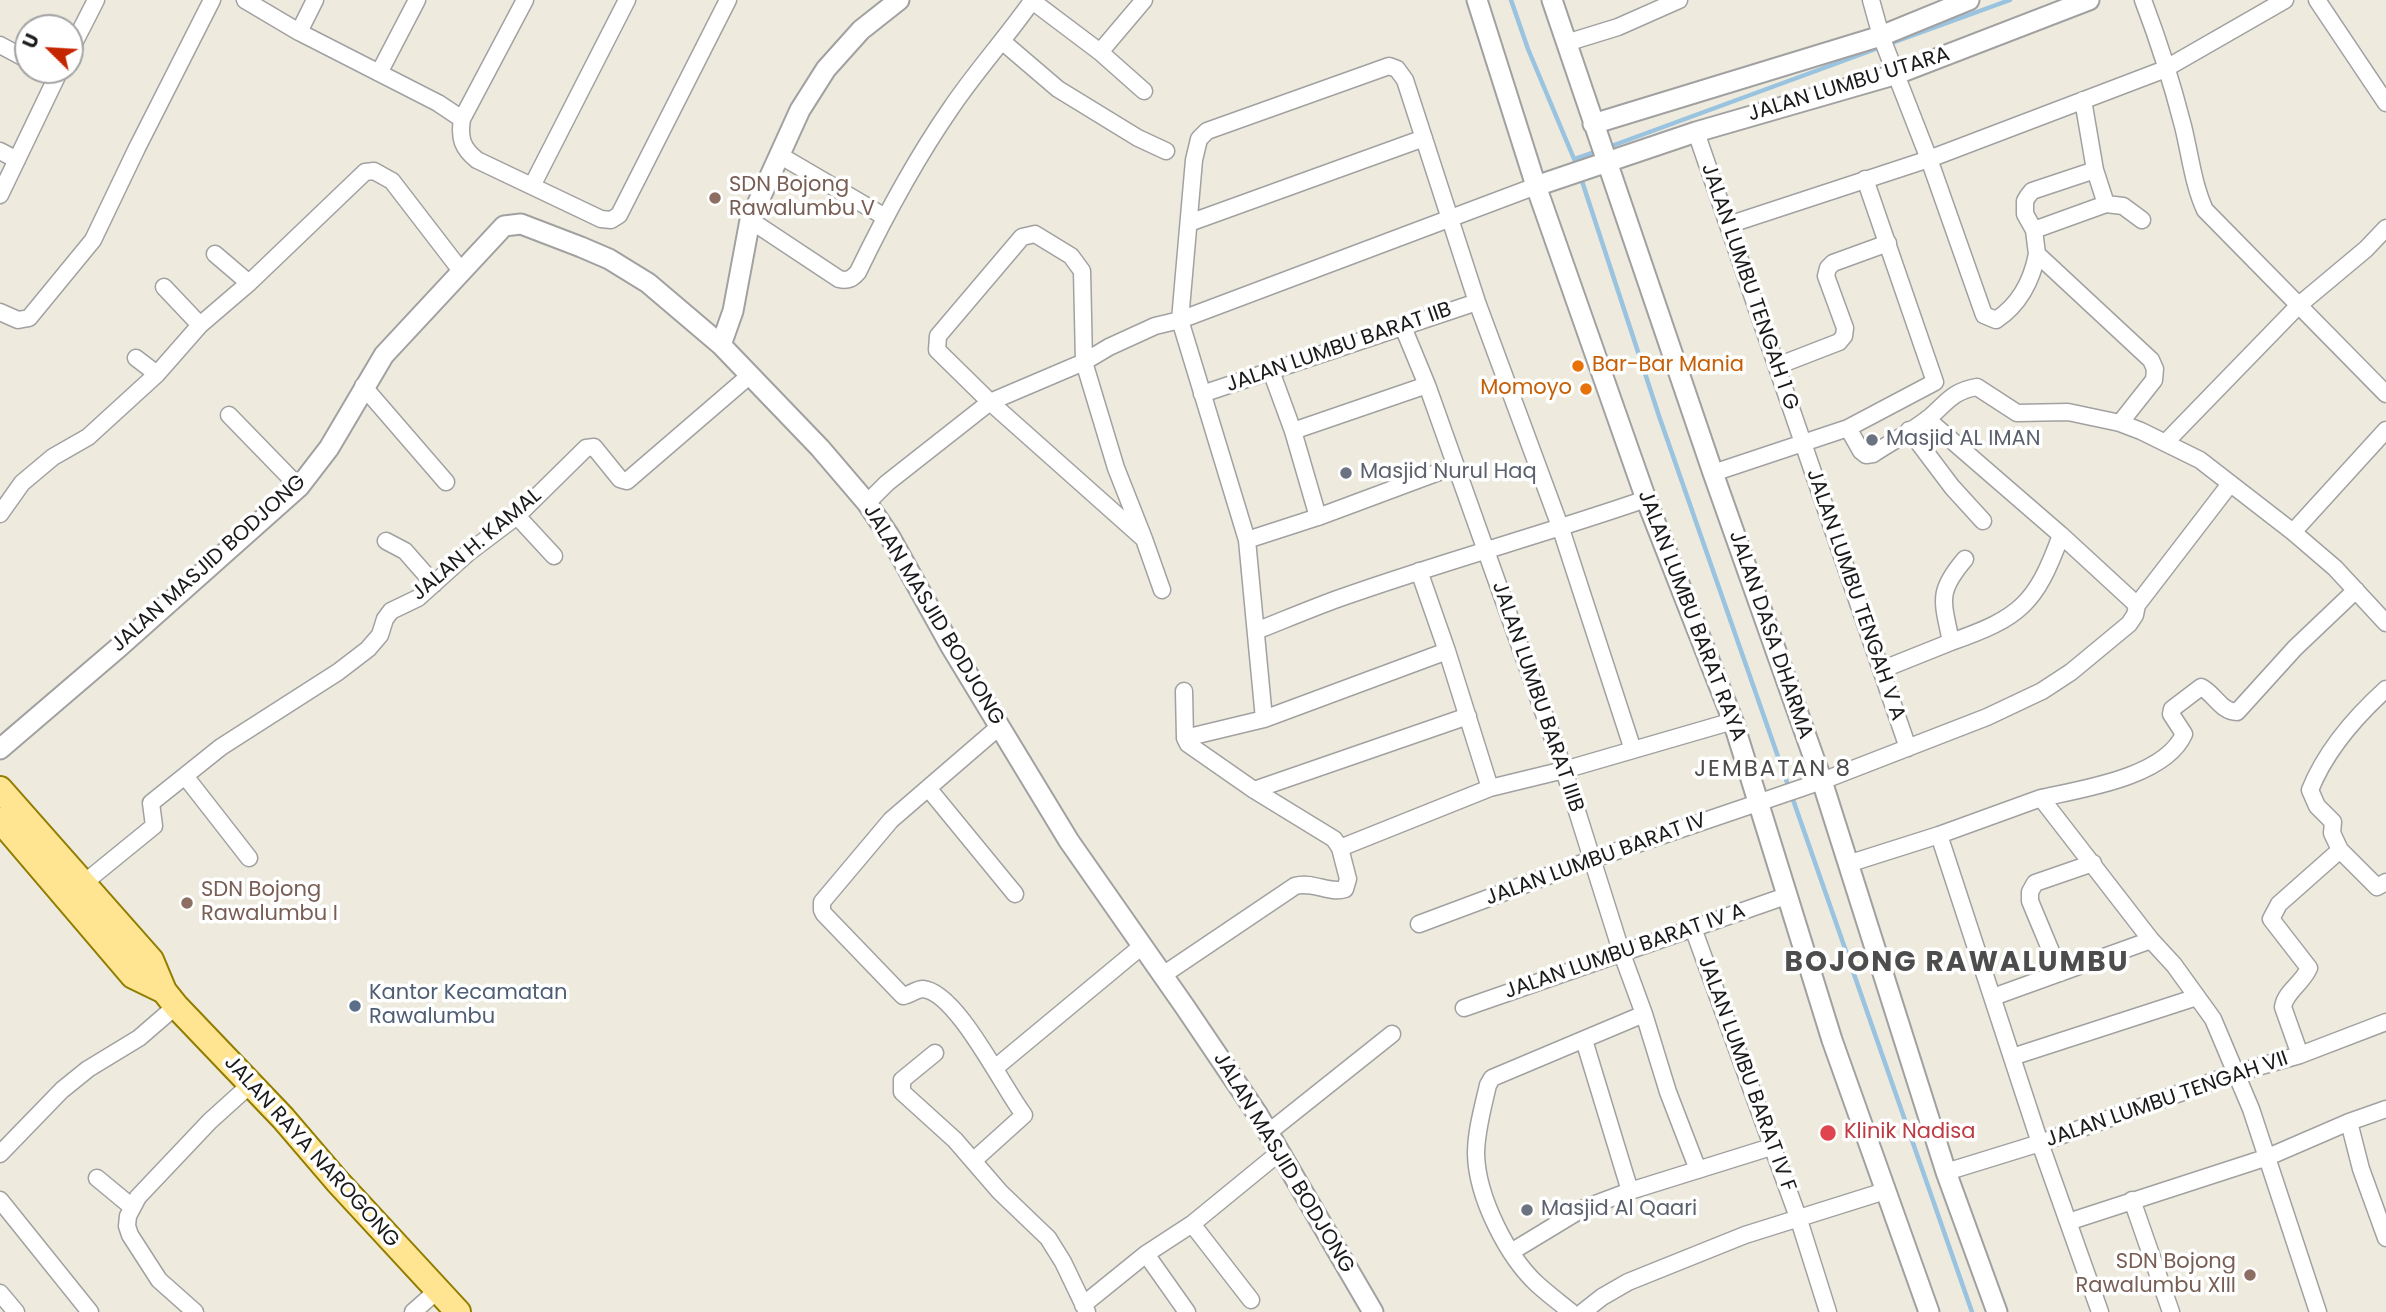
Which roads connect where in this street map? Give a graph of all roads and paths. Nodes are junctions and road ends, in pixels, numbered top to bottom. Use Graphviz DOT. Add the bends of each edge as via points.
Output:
graph roads {
  1 [pos="96,0"];
  2 [pos="212,0"];
  3 [pos="245,0"];
  4 [pos="315,0"];
  5 [pos="417,0"];
  6 [pos="627,0"];
  7 [pos="728,0"];
  8 [pos="899,0"];
  9 [pos="1031,0"];
  10 [pos="1144,0"];
  11 [pos="1477,0"];
  12 [pos="1552,0"];
  13 [pos="1679,0"];
  14 [pos="1871,0"];
  15 [pos="1969,0"];
  16 [pos="2089,0"];
  17 [pos="2143,0"];
  18 [pos="2285,0"];
  19 [pos="2317,0"];
  20 [pos="522,1"];
  21 [pos="1661,4"];
  22 [pos="84,24"];
  23 [pos="299,32"];
  24 [pos="1882,39"];
  25 [pos="1003,42"];
  26 [pos="1566,43"];
  27 [pos="1100,52"];
  28 [pos="2168,68"];
  29 [pos="1895,69"];
  30 [pos="379,74"];
  31 [pos="50,84"];
  32 [pos="1144,91"];
  33 [pos="2083,100"];
  34 [pos="2386,103"];
  35 [pos="462,119"];
  36 [pos="1696,132"];
  37 [pos="1424,138"];
  38 [pos="1599,149"];
  39 [pos="0,151"];
  40 [pos="1166,151"];
  41 [pos="781,156"];
  42 [pos="1929,159"];
  43 [pos="17,160"];
  44 [pos="2095,170"];
  45 [pos="1865,179"];
  46 [pos="1542,184"];
  47 [pos="532,186"];
  48 [pos="0,195"];
  49 [pos="2106,204"];
  50 [pos="885,217"];
  51 [pos="1451,217"];
  52 [pos="750,220"];
  53 [pos="2142,220"];
  54 [pos="1189,223"];
  55 [pos="1728,225"];
  56 [pos="2386,228"];
  57 [pos="2034,230"];
  58 [pos="1888,243"];
  59 [pos="215,254"];
  60 [pos="2037,254"];
  61 [pos="462,272"];
  62 [pos="249,283"];
  63 [pos="164,287"];
  64 [pos="1477,302"];
  65 [pos="2299,305"];
  66 [pos="0,312"];
  67 [pos="1180,320"];
  68 [pos="200,325"];
  69 [pos="1403,327"];
  70 [pos="721,345"];
  71 [pos="136,358"];
  72 [pos="1084,362"];
  73 [pos="1777,366"];
  74 [pos="1271,371"];
  75 [pos="157,374"];
  76 [pos="749,376"];
  77 [pos="1427,385"];
  78 [pos="363,386"];
  79 [pos="1202,394"];
  80 [pos="2386,394"];
  81 [pos="990,402"];
  82 [pos="229,415"];
  83 [pos="1927,419"];
  84 [pos="2120,423"];
  85 [pos="1848,428"];
  86 [pos="1909,430"];
  87 [pos="2386,430"];
  88 [pos="1293,431"];
  89 [pos="1803,443"];
  90 [pos="2165,443"];
  91 [pos="1455,467"];
  92 [pos="1713,473"];
  93 [pos="446,482"];
  94 [pos="2230,484"];
  95 [pos="299,487"];
  96 [pos="1646,499"];
  97 [pos="867,503"];
  98 [pos="0,514"];
  99 [pos="517,516"];
  100 [pos="1318,517"];
  101 [pos="1983,521"];
  102 [pos="1560,529"];
  103 [pos="2293,532"];
  104 [pos="2061,535"];
  105 [pos="1144,539"];
  106 [pos="1247,540"];
  107 [pos="386,541"];
  108 [pos="1486,550"];
  109 [pos="554,556"];
  110 [pos="1965,559"];
  111 [pos="1419,571"];
  112 [pos="434,584"];
  113 [pos="1162,590"];
  114 [pos="2356,590"];
  115 [pos="2137,605"];
  116 [pos="2385,618"];
  117 [pos="1256,631"];
  118 [pos="1951,642"];
  119 [pos="1447,651"];
  120 [pos="1881,670"];
  121 [pos="2386,690"];
  122 [pos="1184,691"];
  123 [pos="1468,716"];
  124 [pos="1264,719"];
  125 [pos="1732,721"];
  126 [pos="1000,726"];
  127 [pos="1185,738"];
  128 [pos="1908,748"];
  129 [pos="0,749"];
  130 [pos="1633,750"];
  131 [pos="1564,770"];
  132 [pos="186,776"];
  133 [pos="1814,783"];
  134 [pos="928,788"];
  135 [pos="1490,788"];
  136 [pos="0,789"];
  137 [pos="1254,790"];
  138 [pos="2041,798"];
  139 [pos="1766,801"];
  140 [pos="0,820"];
  141 [pos="1939,835"];
  142 [pos="31,840"];
  143 [pos="1340,848"];
  144 [pos="2340,850"];
  145 [pos="1590,852"];
  146 [pos="249,858"];
  147 [pos="1847,862"];
  148 [pos="2093,863"];
  149 [pos="85,883"];
  150 [pos="2386,883"];
  151 [pos="1015,894"];
  152 [pos="1786,896"];
  153 [pos="1419,924"];
  154 [pos="1693,928"];
  155 [pos="2151,940"];
  156 [pos="1142,947"];
  157 [pos="1622,954"];
  158 [pos="2060,973"];
  159 [pos="1163,975"];
  160 [pos="1993,997"];
  161 [pos="2197,997"];
  162 [pos="170,998"];
  163 [pos="1464,1008"];
  164 [pos="1644,1014"];
  165 [pos="2386,1022"];
  166 [pos="1392,1034"];
  167 [pos="1584,1040"];
  168 [pos="935,1053"];
  169 [pos="2300,1055"];
  170 [pos="2012,1057"];
  171 [pos="995,1068"];
  172 [pos="2236,1073"];
  173 [pos="251,1084"];
  174 [pos="2386,1109"];
  175 [pos="2349,1122"];
  176 [pos="1269,1132"];
  177 [pos="2040,1143"];
  178 [pos="1771,1147"];
  179 [pos="1280,1152"];
  180 [pos="0,1154"];
  181 [pos="2268,1157"];
  182 [pos="973,1161"];
  183 [pos="1698,1170"];
  184 [pos="1945,1172"];
  185 [pos="97,1178"];
  186 [pos="1630,1191"];
  187 [pos="1885,1191"];
  188 [pos="2133,1199"];
  189 [pos="0,1200"];
  190 [pos="132,1207"];
  191 [pos="1799,1220"];
  192 [pos="2068,1222"];
  193 [pos="1192,1224"];
  194 [pos="2386,1238"];
  195 [pos="1511,1252"];
  196 [pos="1146,1254"];
  197 [pos="438,1290"];
  198 [pos="0,1293"];
  199 [pos="1251,1300"];
  200 [pos="1085,1309"];
  201 [pos="2313,1310"];
  202 [pos="1824,1311"];
  203 [pos="16,1312"];
  204 [pos="90,1312"];
  205 [pos="195,1312"];
  206 [pos="412,1312"];
  207 [pos="458,1312"];
  208 [pos="1187,1312"];
  209 [pos="1373,1312"];
  210 [pos="1571,1312"];
  211 [pos="1583,1312"];
  212 [pos="1929,1312"];
  213 [pos="1997,1312"];
  214 [pos="2100,1312"];
  215 [pos="2171,1312"];
  1 -- 22 [label="street"];
  2 -- 66 [label="street" via="93,240 29,318 18,320"];
  3 -- 23 [label="street"];
  4 -- 23 [label="street"];
  5 -- 30 [label="street"];
  6 -- 47 [label="street"];
  7 -- 47 [label="street" via="619,215 601,219"];
  8 -- 41 [label="street" via="861,30 826,69 800,110"];
  9 -- 25 [label="street"];
  9 -- 27 [label="street"];
  10 -- 27 [label="street"];
  11 -- 46 [label="street, JALAN LUMBU BARAT RAYA"];
  12 -- 26 [label="street, JALAN DASA DHARMA"];
  13 -- 21 [label="street"];
  14 -- 24 [label="street"];
  15 -- 24 [label="street, JALAN LUMBU UTARA"];
  16 -- 29 [label="street, JALAN LUMBU UTARA"];
  17 -- 28 [label="street"];
  18 -- 28 [label="street"];
  19 -- 34 [label="street"];
  20 -- 35 [label="street"];
  21 -- 26 [label="street" via="1618,27"];
  23 -- 30 [label="street"];
  24 -- 29 [label="street"];
  24 -- 38 [label="street, JALAN LUMBU UTARA"];
  25 -- 40 [label="street" via="1058,89"];
  25 -- 50 [label="street" via="951,108"];
  26 -- 38 [label="street, JALAN DASA DHARMA"];
  27 -- 32 [label="street"];
  28 -- 33 [label="street"];
  28 -- 65 [label="street" via="2196,190 2205,210"];
  29 -- 36 [label="street, JALAN LUMBU UTARA"];
  29 -- 42 [label="street"];
  30 -- 35 [label="street"];
  31 -- 43 [label="street"];
  33 -- 42 [label="street"];
  33 -- 44 [label="street"];
  35 -- 47 [label="street" via="460,135 466,151"];
  36 -- 38 [label="street, JALAN LUMBU UTARA"];
  36 -- 55 [label="street, JALAN LUMBU TENGAH 1 G"];
  37 -- 51 [label="street"];
  37 -- 54 [label="street"];
  37 -- 54 [label="street" via="1405,80 1389,66 1202,135 1194,160"];
  38 -- 46 [label="street"];
  38 -- 92 [label="street, JALAN DASA DHARMA"];
  39 -- 43 [label="street"];
  41 -- 50 [label="street"];
  41 -- 52 [label="street"];
  42 -- 45 [label="street"];
  42 -- 60 [label="street" via="1984,315 1996,320 2010,311 2034,270"];
  43 -- 48 [label="street"];
  44 -- 49 [label="street"];
  44 -- 57 [label="street" via="2032,191 2025,201 2025,214"];
  45 -- 55 [label="street"];
  45 -- 58 [label="street"];
  46 -- 51 [label="street"];
  46 -- 96 [label="street, JALAN LUMBU BARAT RAYA"];
  49 -- 53 [label="street" via="2123,206"];
  49 -- 57 [label="street"];
  50 -- 52 [label="street" via="858,272 845,281"];
  51 -- 64 [label="street"];
  51 -- 67 [label="street"];
  52 -- 70 [label="street" via="733,311"];
  54 -- 67 [label="street"];
  55 -- 73 [label="street, JALAN LUMBU TENGAH 1 G"];
  56 -- 65 [label="street"];
  57 -- 60 [label="street"];
  58 -- 73 [label="street" via="1828,268 1826,276 1845,328 1839,342"];
  58 -- 85 [label="street" via="1935,382"];
  59 -- 62 [label="street"];
  60 -- 84 [label="street" via="2151,360 2154,380"];
  61 -- 62 [label="street" via="392,181 374,171 365,172"];
  61 -- 70 [label="street, JALAN MASJID BODJONG" via="504,226 521,224 632,272"];
  61 -- 78 [label="street, JALAN MASJID BODJONG" via="384,355"];
  62 -- 68 [label="street"];
  63 -- 68 [label="street"];
  64 -- 69 [label="street, JALAN LUMBU BARAT IIB"];
  64 -- 102 [label="street"];
  65 -- 80 [label="street"];
  65 -- 90 [label="street"];
  67 -- 72 [label="street" via="1154,327"];
  67 -- 79 [label="street"];
  68 -- 75 [label="street"];
  69 -- 74 [label="street, JALAN LUMBU BARAT IIB"];
  69 -- 77 [label="street, JALAN LUMBU BARAT IIIB"];
  70 -- 76 [label="street, JALAN MASJID BODJONG"];
  71 -- 75 [label="street"];
  72 -- 81 [label="street"];
  72 -- 81 [label="street" via="1082,271 1071,256 1035,234 1022,237 936,343 937,350"];
  72 -- 105 [label="street" via="1116,468"];
  73 -- 89 [label="street, JALAN LUMBU TENGAH 1 G"];
  74 -- 79 [label="street, JALAN LUMBU BARAT IIB"];
  74 -- 88 [label="street"];
  75 -- 98 [label="street" via="88,437 53,457 22,483"];
  76 -- 97 [label="street, JALAN MASJID BODJONG"];
  76 -- 99 [label="street, JALAN H. KAMAL" via="631,480 620,479 590,446"];
  77 -- 88 [label="street"];
  77 -- 91 [label="street, JALAN LUMBU BARAT IIIB"];
  78 -- 93 [label="street"];
  78 -- 95 [label="street, JALAN MASJID BODJONG" via="340,429"];
  79 -- 106 [label="street"];
  81 -- 97 [label="street"];
  81 -- 105 [label="street"];
  82 -- 95 [label="street"];
  83 -- 84 [label="street" via="1961,390 1976,387 2017,413 2068,412"];
  83 -- 86 [label="street"];
  83 -- 104 [label="street"];
  84 -- 90 [label="street"];
  85 -- 86 [label="street" via="1866,455"];
  85 -- 89 [label="street"];
  86 -- 101 [label="street"];
  87 -- 103 [label="street"];
  88 -- 100 [label="street"];
  89 -- 92 [label="street"];
  89 -- 120 [label="street, JALAN LUMBU TENGAH V A"];
  90 -- 94 [label="street" via="2200,460"];
  91 -- 100 [label="street"];
  91 -- 108 [label="street, JALAN LUMBU BARAT IIIB"];
  92 -- 133 [label="street, JALAN DASA DHARMA"];
  94 -- 103 [label="street"];
  94 -- 115 [label="street, JALAN LUMBU BARAT IV"];
  95 -- 129 [label="street, JALAN MASJID BODJONG"];
  96 -- 102 [label="street"];
  96 -- 125 [label="street, JALAN LUMBU BARAT RAYA"];
  97 -- 126 [label="street, JALAN MASJID BODJONG"];
  99 -- 109 [label="street"];
  99 -- 112 [label="street, JALAN H. KAMAL"];
  100 -- 106 [label="street"];
  102 -- 108 [label="street"];
  102 -- 130 [label="street"];
  103 -- 114 [label="street"];
  104 -- 115 [label="street"];
  104 -- 118 [label="street" via="2027,602 1999,623"];
  105 -- 113 [label="street"];
  106 -- 117 [label="street"];
  107 -- 112 [label="street" via="405,551"];
  108 -- 111 [label="street"];
  108 -- 131 [label="street, JALAN LUMBU BARAT IIIB"];
  110 -- 118 [label="street" via="1945,585 1943,601"];
  111 -- 117 [label="street"];
  111 -- 119 [label="street"];
  112 -- 132 [label="street, JALAN H. KAMAL" via="391,611 380,635 338,673 220,747"];
  114 -- 116 [label="street"];
  114 -- 138 [label="street" via="2237,712 2226,709 2200,687 2172,709 2184,734 2163,758 2131,776"];
  115 -- 128 [label="street, JALAN LUMBU BARAT IV" via="2129,624 2042,691"];
  117 -- 124 [label="street"];
  118 -- 120 [label="street"];
  119 -- 123 [label="street"];
  119 -- 124 [label="street"];
  120 -- 128 [label="street, JALAN LUMBU TENGAH V A"];
  121 -- 144 [label="street" via="2359,713 2338,740 2310,790 2316,806 2333,822 2332,833"];
  122 -- 127 [label="street"];
  123 -- 135 [label="street"];
  123 -- 137 [label="street"];
  124 -- 127 [label="street"];
  125 -- 130 [label="street"];
  125 -- 139 [label="street, JALAN LUMBU BARAT RAYA"];
  126 -- 134 [label="street"];
  126 -- 156 [label="street, JALAN MASJID BODJONG" via="1069,841"];
  127 -- 137 [label="street" via="1192,748"];
  128 -- 133 [label="street, JALAN LUMBU BARAT IV"];
  130 -- 131 [label="street"];
  131 -- 135 [label="street"];
  131 -- 145 [label="street, JALAN LUMBU BARAT IIIB"];
  132 -- 146 [label="street"];
  132 -- 149 [label="street, JALAN H. KAMAL" via="151,803 154,826"];
  133 -- 139 [label="street, JALAN LUMBU BARAT IV"];
  133 -- 147 [label="street, JALAN DASA DHARMA"];
  134 -- 151 [label="street"];
  134 -- 171 [label="street" via="879,832 822,902 821,910 903,996 918,989 942,998"];
  135 -- 143 [label="street"];
  136 -- 142 [label="main road"];
  137 -- 143 [label="street" via="1334,839"];
  138 -- 141 [label="street"];
  138 -- 148 [label="street"];
  139 -- 145 [label="street, JALAN LUMBU BARAT IV"];
  139 -- 152 [label="street, JALAN LUMBU BARAT RAYA"];
  140 -- 142 [label="main road"];
  141 -- 147 [label="street"];
  141 -- 160 [label="street"];
  142 -- 149 [label="main road, JALAN RAYA NAROGONG"];
  142 -- 162 [label="main road, JALAN RAYA NAROGONG" via="133,976"];
  143 -- 159 [label="street" via="1348,879 1345,889 1296,886"];
  144 -- 150 [label="street" via="2377,887"];
  144 -- 169 [label="street" via="2278,904 2270,919 2309,968 2283,1007"];
  145 -- 153 [label="street, JALAN LUMBU BARAT IV"];
  145 -- 157 [label="street, JALAN LUMBU BARAT IIIB"];
  147 -- 184 [label="street, JALAN DASA DHARMA"];
  148 -- 155 [label="street"];
  148 -- 158 [label="street" via="2035,883 2030,892"];
  149 -- 162 [label="main road, JALAN RAYA NAROGONG" via="151,960"];
  152 -- 154 [label="street, JALAN LUMBU BARAT IV A"];
  152 -- 187 [label="street, JALAN LUMBU BARAT RAYA"];
  154 -- 157 [label="street, JALAN LUMBU BARAT IV A"];
  154 -- 178 [label="street, JALAN LUMBU BARAT IV F"];
  155 -- 158 [label="street"];
  155 -- 161 [label="street"];
  156 -- 159 [label="street, JALAN MASJID BODJONG"];
  156 -- 171 [label="street"];
  157 -- 163 [label="street, JALAN LUMBU BARAT IV A"];
  157 -- 164 [label="street, JALAN LUMBU BARAT IIIB"];
  158 -- 160 [label="street"];
  159 -- 176 [label="street, JALAN MASJID BODJONG"];
  160 -- 170 [label="street"];
  161 -- 170 [label="street"];
  161 -- 172 [label="street" via="2213,1019"];
  162 -- 173 [label="main road, JALAN RAYA NAROGONG"];
  162 -- 180 [label="street" via="139,1038 62,1090"];
  164 -- 167 [label="street"];
  164 -- 183 [label="street, JALAN LUMBU BARAT IIIB"];
  165 -- 169 [label="street, JALAN LUMBU TENGAH VII"];
  166 -- 176 [label="street"];
  167 -- 186 [label="street"];
  167 -- 195 [label="street" via="1492,1078 1488,1085 1476,1157 1486,1202"];
  168 -- 182 [label="street" via="901,1080 900,1090"];
  169 -- 172 [label="street, JALAN LUMBU TENGAH VII"];
  170 -- 177 [label="street"];
  171 -- 182 [label="street" via="1024,1115"];
  172 -- 177 [label="street, JALAN LUMBU TENGAH VII"];
  172 -- 181 [label="street"];
  173 -- 190 [label="street"];
  173 -- 197 [label="main road, JALAN RAYA NAROGONG"];
  174 -- 175 [label="street"];
  175 -- 181 [label="street"];
  175 -- 194 [label="street"];
  176 -- 179 [label="street, JALAN MASJID BODJONG"];
  177 -- 184 [label="street, JALAN LUMBU TENGAH VII"];
  177 -- 192 [label="street"];
  178 -- 183 [label="street"];
  178 -- 191 [label="street, JALAN LUMBU BARAT IV F"];
  179 -- 193 [label="street"];
  179 -- 209 [label="street, JALAN MASJID BODJONG"];
  181 -- 188 [label="street"];
  181 -- 201 [label="street"];
  182 -- 200 [label="street" via="1048,1238"];
  183 -- 186 [label="street"];
  184 -- 213 [label="street, JALAN DASA DHARMA"];
  185 -- 190 [label="street"];
  186 -- 195 [label="street" via="1581,1209"];
  187 -- 191 [label="street"];
  187 -- 212 [label="street, JALAN LUMBU BARAT RAYA"];
  188 -- 192 [label="street"];
  188 -- 215 [label="street"];
  189 -- 204 [label="street"];
  190 -- 205 [label="street" via="127,1226 130,1235 159,1280"];
  191 -- 202 [label="street, JALAN LUMBU BARAT IV F"];
  191 -- 211 [label="street" via="1745,1235 1629,1282"];
  192 -- 214 [label="street"];
  193 -- 196 [label="street"];
  193 -- 199 [label="street"];
  195 -- 210 [label="street" via="1536,1283"];
  196 -- 200 [label="street"];
  196 -- 208 [label="street"];
  197 -- 206 [label="street"];
  197 -- 207 [label="main road, JALAN RAYA NAROGONG"];
  198 -- 203 [label="street"];
}
